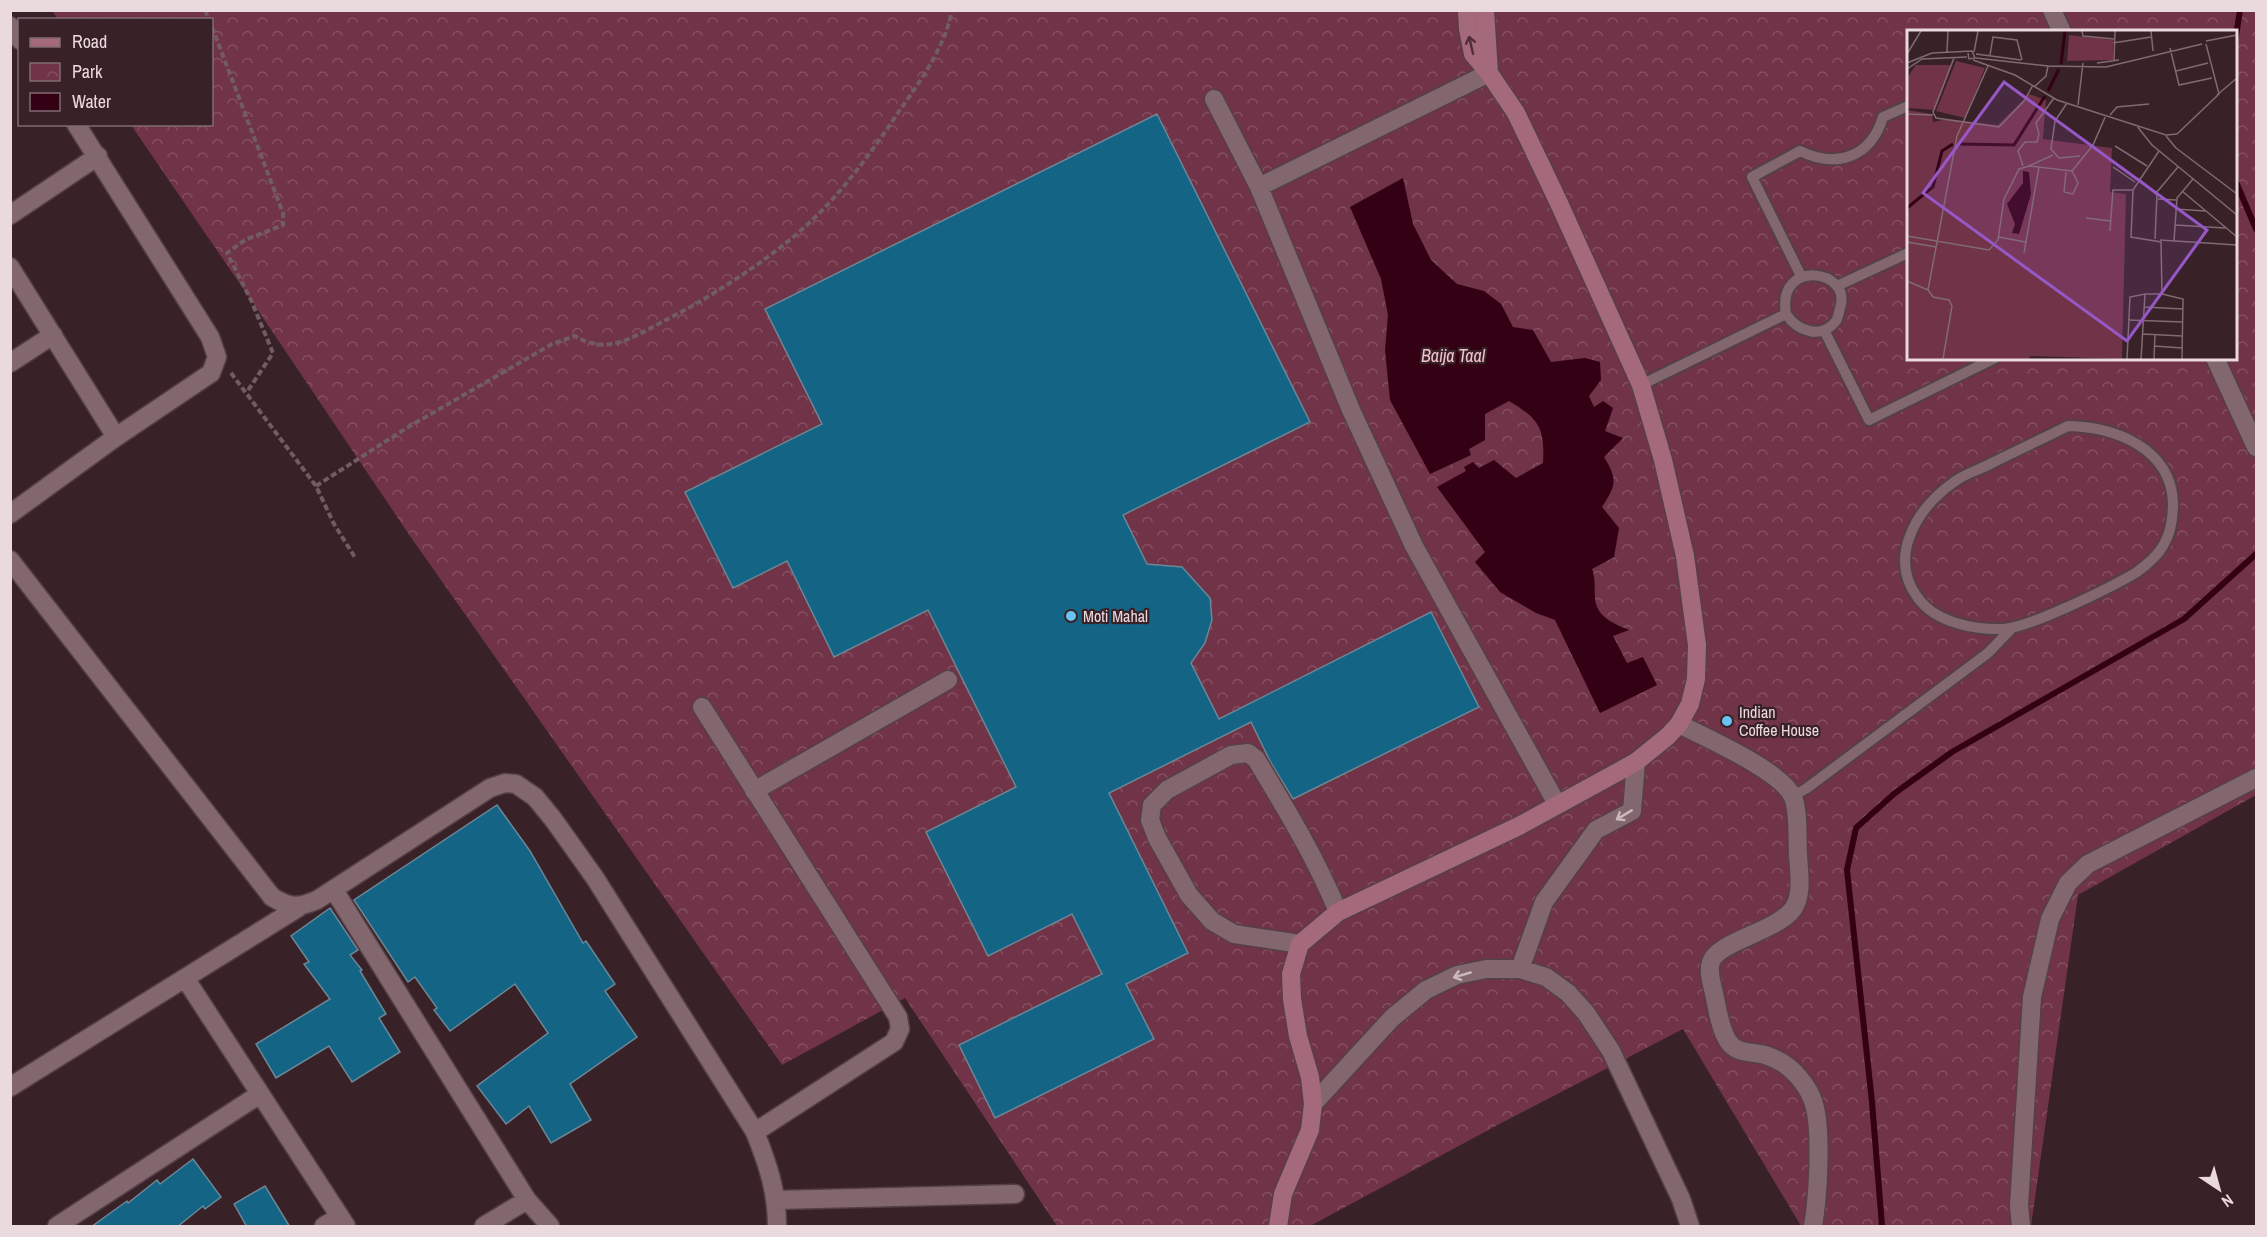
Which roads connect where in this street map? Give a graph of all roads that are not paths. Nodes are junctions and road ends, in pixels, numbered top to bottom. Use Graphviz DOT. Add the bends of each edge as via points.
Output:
graph roads {
  1 [pos="1467,10"];
  2 [pos="1485,10"];
  3 [pos="2052,10"];
  4 [pos="2061,30"];
  5 [pos="1489,73"];
  6 [pos="1214,99"];
  7 [pos="1907,106"];
  8 [pos="77,126"];
  9 [pos="98,156"];
  10 [pos="1259,187"];
  11 [pos="10,215"];
  12 [pos="1907,253"];
  13 [pos="10,267"];
  14 [pos="1801,276"];
  15 [pos="1837,286"];
  16 [pos="1786,314"];
  17 [pos="1824,330"];
  18 [pos="53,334"];
  19 [pos="1991,360"];
  20 [pos="2216,360"];
  21 [pos="10,363"];
  22 [pos="1641,385"];
  23 [pos="116,437"];
  24 [pos="2256,447"];
  25 [pos="10,514"];
  26 [pos="10,560"];
  27 [pos="2012,628"];
  28 [pos="948,680"];
  29 [pos="702,707"];
  30 [pos="1679,724"];
  31 [pos="1635,762"];
  32 [pos="2256,778"];
  33 [pos="753,791"];
  34 [pos="1794,801"];
  35 [pos="1557,804"];
  36 [pos="334,890"];
  37 [pos="299,907"];
  38 [pos="1338,912"];
  39 [pos="1300,944"];
  40 [pos="1520,969"];
  41 [pos="185,978"];
  42 [pos="10,1086"];
  43 [pos="260,1095"];
  44 [pos="1313,1104"];
  45 [pos="755,1132"];
  46 [pos="1015,1194"];
  47 [pos="527,1200"];
  48 [pos="777,1200"];
  49 [pos="336,1223"];
  50 [pos="57,1227"];
  51 [pos="484,1227"];
  52 [pos="550,1227"];
  53 [pos="777,1227"];
  54 [pos="1278,1227"];
  55 [pos="1690,1227"];
  56 [pos="1813,1227"];
  57 [pos="2021,1227"];
  5 -- 1 [label="street, one-way" via="1473,54"];
  2 -- 5 [label="street"];
  3 -- 4 [label="street"];
  5 -- 10 [label="street"];
  5 -- 22 [label="street" via="1516,113"];
  6 -- 10 [label="street"];
  7 -- 14 [label="lane" via="1883,117 1873,139 1849,157 1828,160 1800,151 1752,177"];
  8 -- 9 [label="street"];
  9 -- 11 [label="street"];
  9 -- 23 [label="street" via="210,337 218,357 211,373"];
  10 -- 35 [label="street" via="1351,410 1414,546"];
  12 -- 15 [label="lane"];
  13 -- 18 [label="street"];
  14 -- 15 [label="lane" via="1815,274"];
  14 -- 16 [label="lane" via="1790,285 1784,302"];
  15 -- 17 [label="lane" via="1842,302 1836,321"];
  16 -- 17 [label="lane" via="1792,324 1808,332"];
  16 -- 22 [label="lane"];
  17 -- 19 [label="lane" via="1869,420"];
  18 -- 21 [label="street"];
  18 -- 23 [label="street"];
  20 -- 24 [label="street"];
  22 -- 30 [label="street" via="1682,546 1697,645 1696,679 1690,704"];
  23 -- 25 [label="street"];
  26 -- 37 [label="street" via="272,897"];
  27 -- 27 [label="lane" via="2082,600 2139,571 2163,547 2173,520 2172,490 2160,463 2135,441 2091,426 2068,426 1954,482 1915,523 1907,542 1905,564 1919,600 1940,618 1987,630"];
  27 -- 34 [label="lane" via="1988,653"];
  28 -- 33 [label="street"];
  29 -- 33 [label="street"];
  30 -- 31 [label="street"];
  30 -- 34 [label="street" via="1765,770 1780,781"];
  31 -- 35 [label="street"];
  31 -- 40 [label="street, one-way" via="1632,811 1596,830 1544,902"];
  32 -- 57 [label="street" via="2088,864 2068,883 2050,919 2032,997 2019,1206"];
  33 -- 45 [label="street" via="898,1017 900,1029 894,1042"];
  34 -- 56 [label="street" via="1799,896 1794,908 1770,928 1718,953 1711,960 1710,974 1728,1042 1744,1052 1764,1054 1783,1063 1805,1085 1815,1104 1818,1179"];
  35 -- 38 [label="street"];
  36 -- 37 [label="street"];
  36 -- 45 [label="street" via="490,788 516,784 535,796 595,878"];
  36 -- 47 [label="street"];
  37 -- 41 [label="street"];
  38 -- 39 [label="street"];
  38 -- 39 [label="street" via="1290,815 1256,759 1248,753 1231,755 1167,790 1152,805 1150,820 1189,895 1212,921 1234,934"];
  39 -- 44 [label="street" via="1291,974 1292,999"];
  40 -- 44 [label="street, one-way" via="1486,969 1456,975 1426,990 1392,1018"];
  40 -- 55 [label="street" via="1546,977 1586,1013 1616,1062 1681,1199"];
  41 -- 42 [label="street"];
  41 -- 43 [label="street"];
  43 -- 49 [label="street"];
  43 -- 50 [label="street"];
  44 -- 54 [label="street" via="1310,1130 1283,1194"];
  45 -- 48 [label="street"];
  46 -- 48 [label="street"];
  47 -- 51 [label="street"];
  47 -- 52 [label="street"];
  48 -- 53 [label="street"];
}
